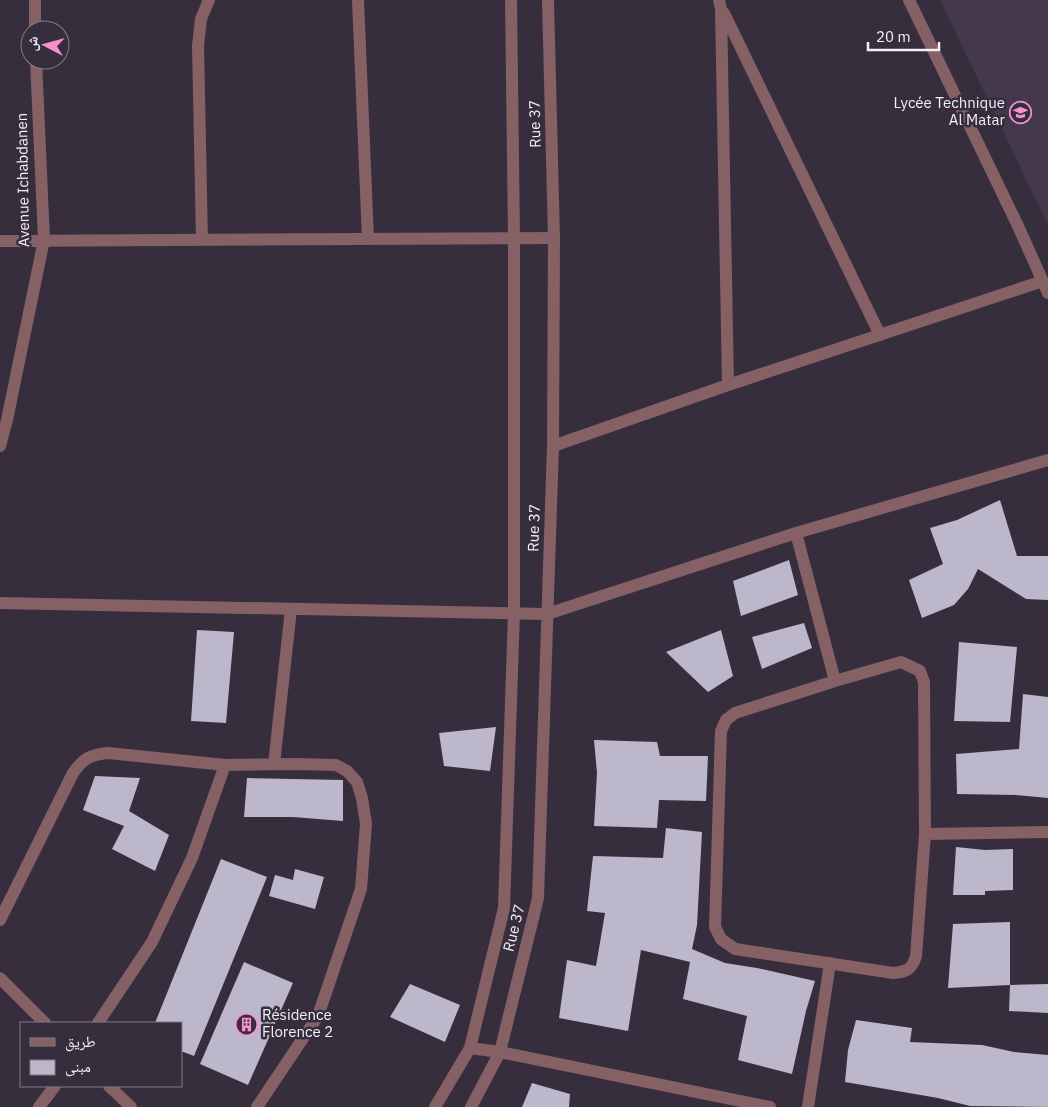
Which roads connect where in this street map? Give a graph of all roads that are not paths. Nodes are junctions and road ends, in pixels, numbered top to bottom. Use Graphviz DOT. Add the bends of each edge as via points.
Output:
graph roads {
  1 [pos="35,0"];
  2 [pos="209,0"];
  3 [pos="358,0"];
  4 [pos="512,0"];
  5 [pos="548,0"];
  6 [pos="910,0"];
  7 [pos="720,4"];
  8 [pos="35,20"];
  9 [pos="36,70"];
  10 [pos="514,238"];
  11 [pos="554,238"];
  12 [pos="368,239"];
  13 [pos="0,240"];
  14 [pos="44,240"];
  15 [pos="202,240"];
  16 [pos="1042,281"];
  17 [pos="1048,293"];
  18 [pos="880,335"];
  19 [pos="728,385"];
  20 [pos="5,404"];
  21 [pos="0,446"];
  22 [pos="552,446"];
  23 [pos="1048,460"];
  24 [pos="796,533"];
  25 [pos="0,603"];
  26 [pos="291,609"];
  27 [pos="514,613"];
  28 [pos="547,614"];
  29 [pos="835,681"];
  30 [pos="274,764"];
  31 [pos="225,765"];
  32 [pos="1048,832"];
  33 [pos="926,834"];
  34 [pos="0,920"];
  35 [pos="830,963"];
  36 [pos="0,978"];
  37 [pos="44,1022"];
  38 [pos="99,1022"];
  39 [pos="470,1048"];
  40 [pos="500,1052"];
  41 [pos="54,1087"];
  42 [pos="110,1087"];
  43 [pos="40,1107"];
  44 [pos="131,1107"];
  45 [pos="257,1107"];
  46 [pos="435,1107"];
  47 [pos="471,1107"];
  48 [pos="770,1107"];
  49 [pos="808,1107"];
  1 -- 8 [label="street"];
  2 -- 15 [label="street" via="201,18 198,46"];
  3 -- 12 [label="street"];
  4 -- 10 [label="street, Rue 37"];
  5 -- 11 [label="street, Rue 37"];
  6 -- 16 [label="street"];
  7 -- 18 [label="street"];
  7 -- 19 [label="street"];
  9 -- 14 [label="street, Avenue Ichabdanen"];
  10 -- 11 [label="street"];
  10 -- 12 [label="street"];
  10 -- 27 [label="street, Rue 37"];
  11 -- 22 [label="street, Rue 37"];
  12 -- 15 [label="street"];
  13 -- 14 [label="street"];
  14 -- 15 [label="street"];
  14 -- 20 [label="street, Avenue Ichabdanen"];
  16 -- 17 [label="street"];
  16 -- 18 [label="street"];
  18 -- 19 [label="street"];
  19 -- 22 [label="street"];
  20 -- 21 [label="street, Avenue Ichabdanen"];
  22 -- 28 [label="street, Rue 37"];
  23 -- 24 [label="street"];
  24 -- 28 [label="street"];
  24 -- 29 [label="street"];
  25 -- 26 [label="street"];
  26 -- 27 [label="street"];
  26 -- 30 [label="street"];
  27 -- 28 [label="street"];
  27 -- 39 [label="street, Rue 37" via="504,908"];
  28 -- 40 [label="street, Rue 37" via="538,898"];
  29 -- 33 [label="street" via="901,662 920,671 924,682"];
  29 -- 35 [label="street" via="735,713 726,720 721,731 715,927 720,939 735,949"];
  30 -- 31 [label="street"];
  30 -- 45 [label="street" via="336,765 348,771 358,782 366,824 361,889 318,1016"];
  31 -- 34 [label="street" via="108,753 93,754 82,761 72,773"];
  31 -- 38 [label="street" via="192,858 152,942"];
  32 -- 33 [label="street"];
  33 -- 35 [label="street" via="913,967 893,973"];
  35 -- 49 [label="street"];
  36 -- 37 [label="street"];
  39 -- 40 [label="street"];
  39 -- 46 [label="street, Rue 37"];
  40 -- 47 [label="street, Rue 37"];
  40 -- 48 [label="street"];
  41 -- 43 [label="street"];
  42 -- 44 [label="street"];
}
